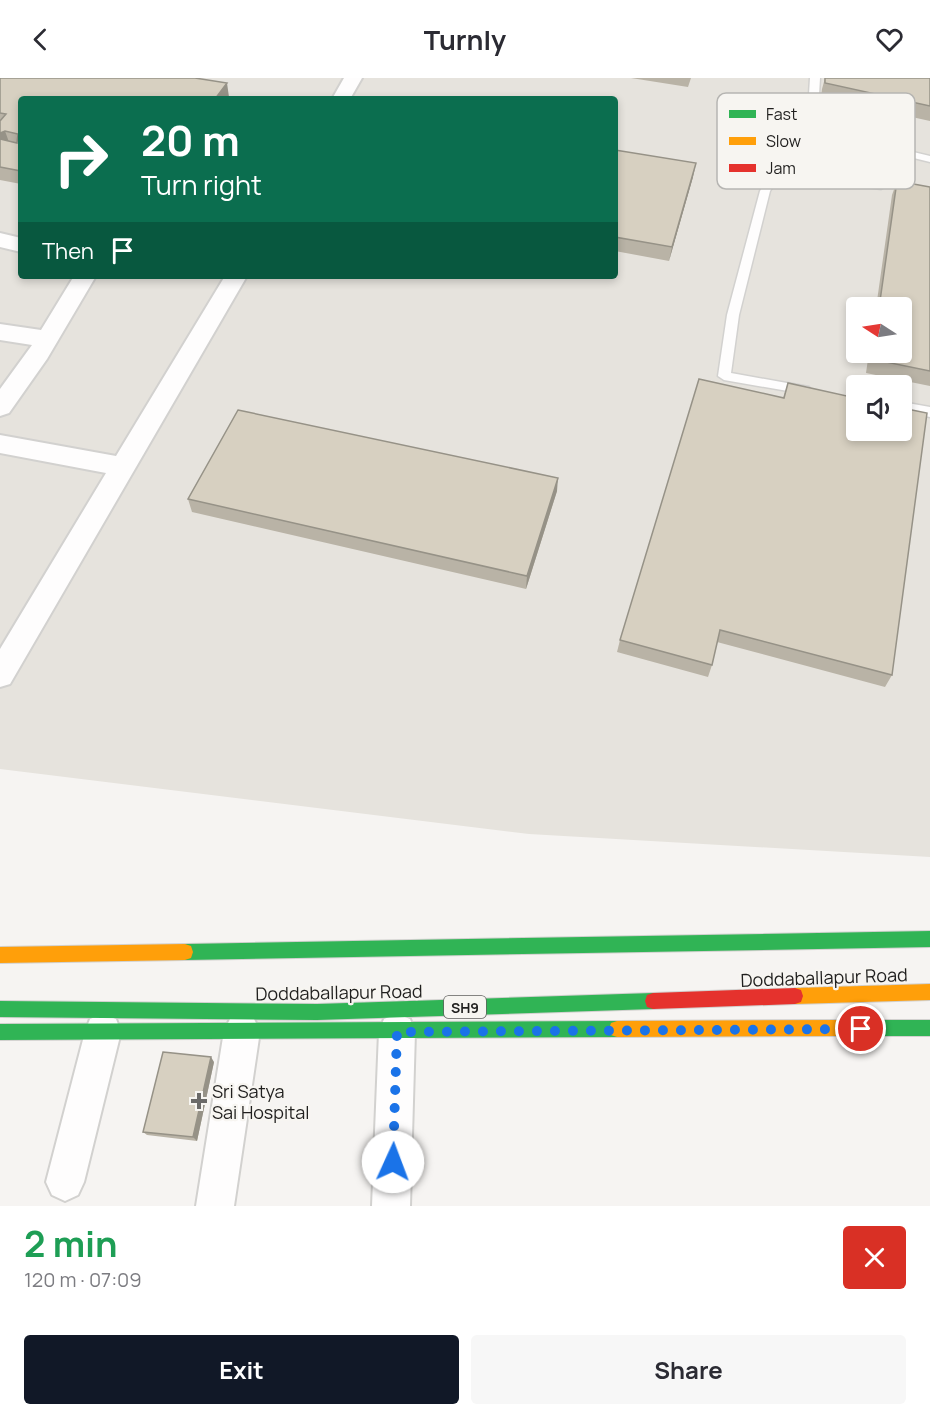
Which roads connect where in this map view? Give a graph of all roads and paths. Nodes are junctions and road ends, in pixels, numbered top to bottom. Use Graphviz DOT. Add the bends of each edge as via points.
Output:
graph roads {
  1 [pos="353,78"];
  2 [pos="815,78"];
  3 [pos="814,93"];
  4 [pos="343,96"];
  5 [pos="915,155"];
  6 [pos="930,159"];
  7 [pos="766,189"];
  8 [pos="0,240"];
  9 [pos="18,244"];
  10 [pos="82,279"];
  11 [pos="234,279"];
  12 [pos="0,332"];
  13 [pos="47,339"];
  14 [pos="812,391"];
  15 [pos="0,407"];
  16 [pos="912,409"];
  17 [pos="930,412"];
  18 [pos="0,444"];
  19 [pos="123,467"];
  20 [pos="0,675"];
  21 [pos="930,939"];
  22 [pos="0,955"];
  23 [pos="930,992"];
  24 [pos="0,1009"];
  25 [pos="930,1028"];
  26 [pos="242,1031"];
  27 [pos="0,1032"];
  28 [pos="103,1032"];
  29 [pos="397,1032"];
  30 [pos="65,1182"];
  31 [pos="215,1206"];
  32 [pos="392,1206"];
  1 -- 4 [label="street"];
  2 -- 3 [label="lane"];
  5 -- 6 [label="lane"];
  7 -- 14 [label="lane" via="733,315 724,376"];
  8 -- 9 [label="street"];
  10 -- 13 [label="street"];
  11 -- 19 [label="street"];
  12 -- 13 [label="street"];
  13 -- 15 [label="street"];
  16 -- 17 [label="lane"];
  18 -- 19 [label="street"];
  19 -- 20 [label="street"];
  21 -- 22 [label="main road"];
  23 -- 24 [label="main road, Doddaballapur Road / SH9" via="317,1012"];
  25 -- 29 [label="main road"];
  26 -- 28 [label="main road"];
  26 -- 29 [label="main road"];
  26 -- 31 [label="street"];
  27 -- 28 [label="main road"];
  28 -- 30 [label="street"];
  29 -- 32 [label="street"];
}
